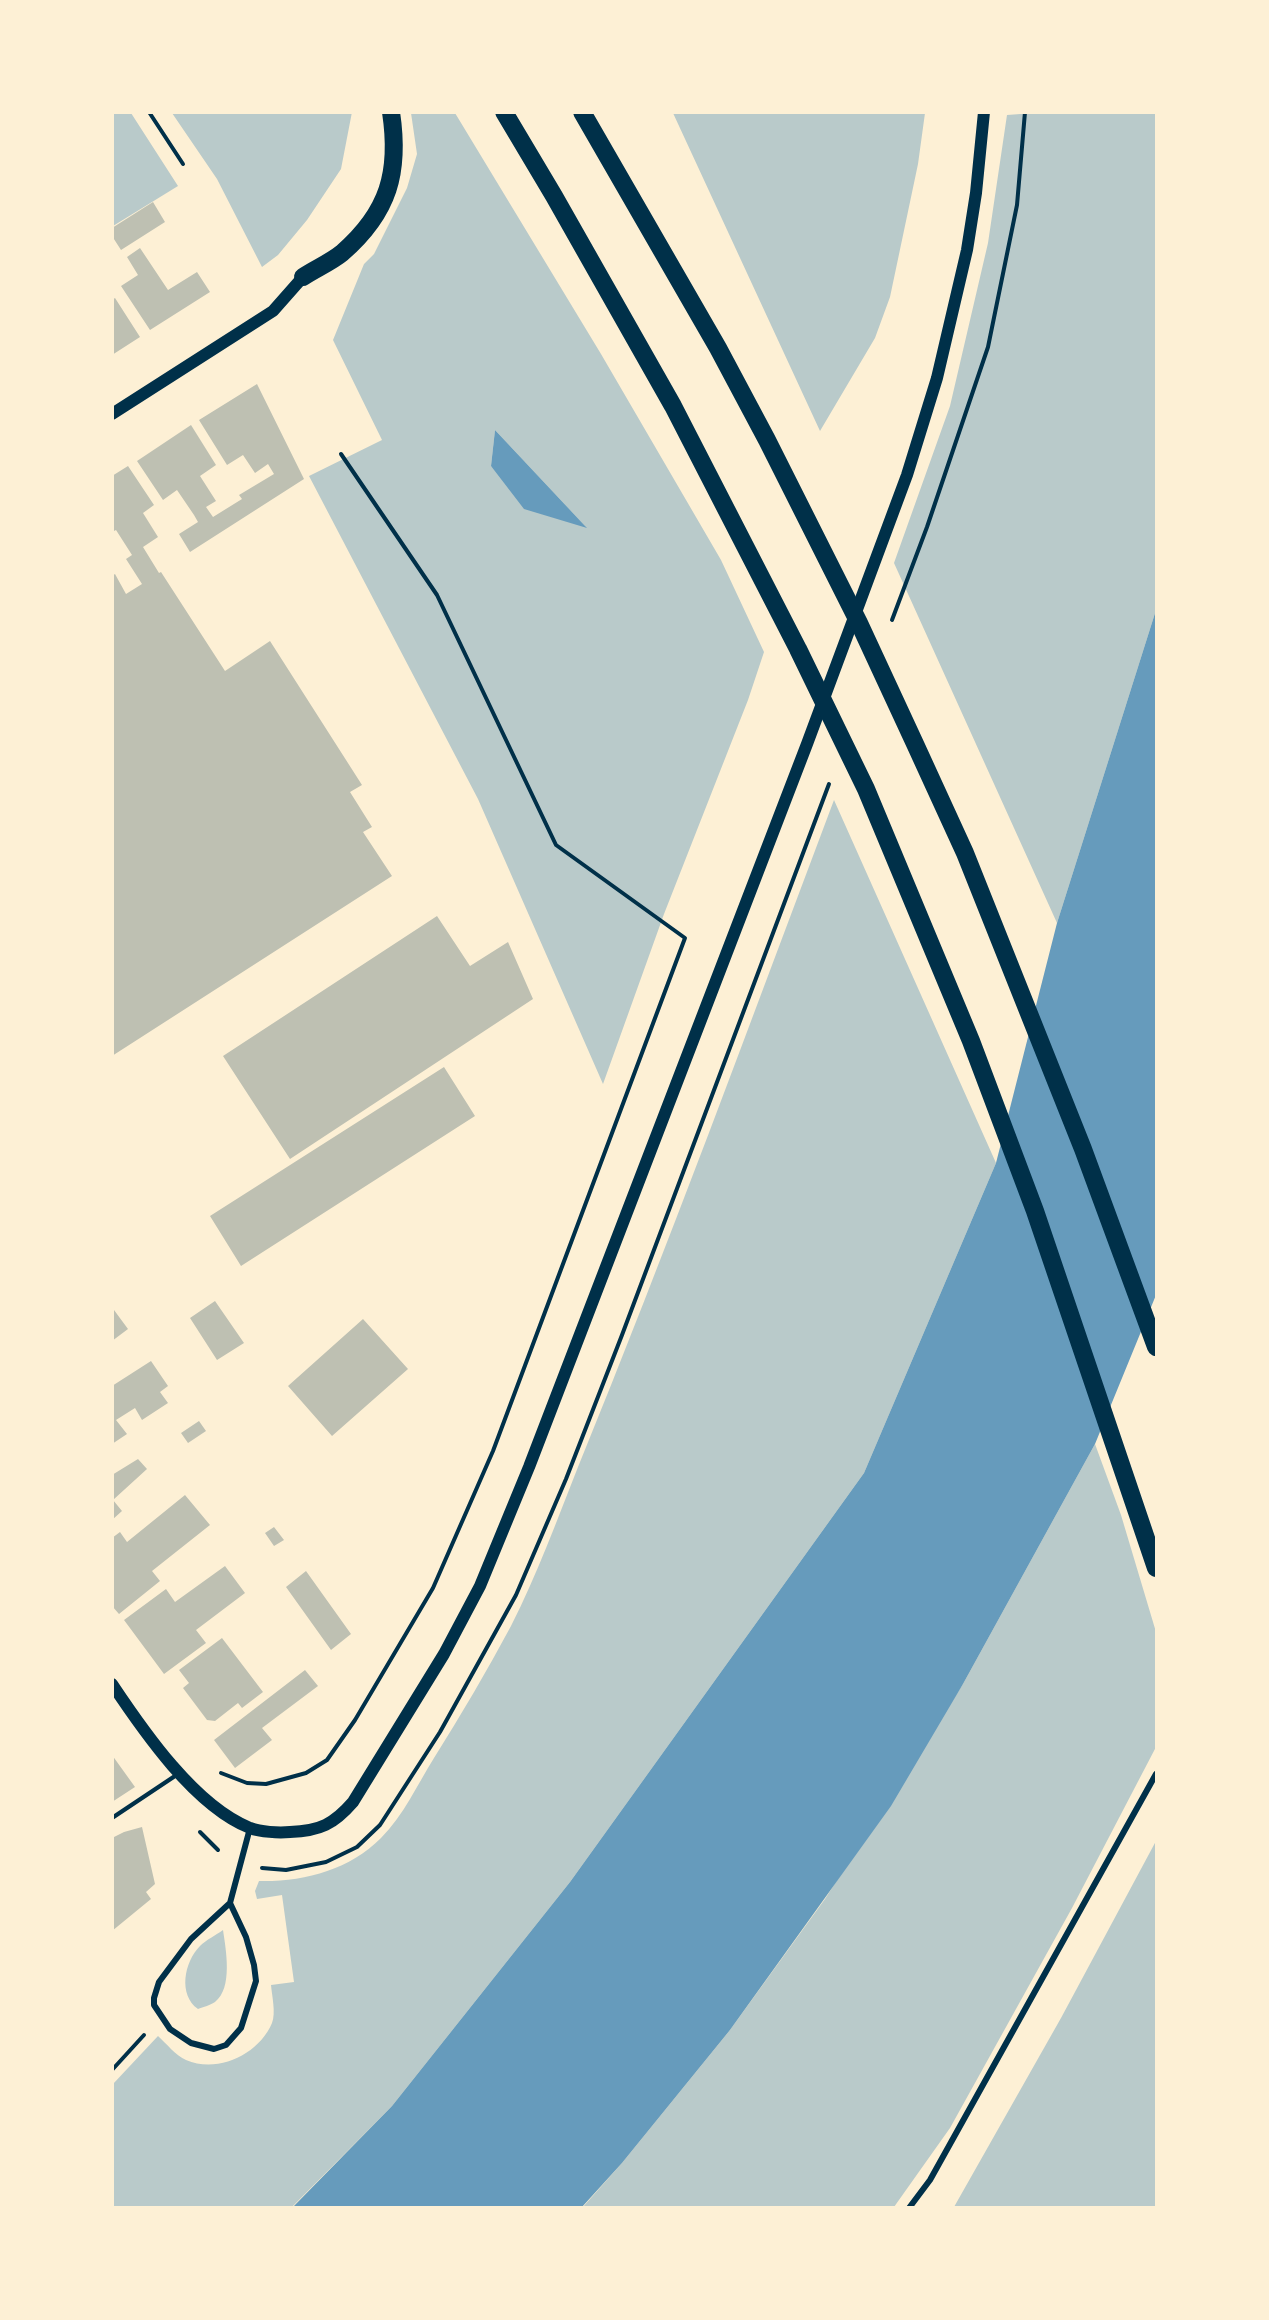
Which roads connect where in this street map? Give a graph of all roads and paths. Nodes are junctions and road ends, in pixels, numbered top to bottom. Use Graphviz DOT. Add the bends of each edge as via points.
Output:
graph roads {
  1 [pos="149,112"];
  2 [pos="391,112"];
  3 [pos="504,112"];
  4 [pos="582,112"];
  5 [pos="984,112"];
  6 [pos="1025,112"];
  7 [pos="183,164"];
  8 [pos="303,277"];
  9 [pos="112,414"];
  10 [pos="341,454"];
  11 [pos="889,627"];
  12 [pos="830,781"];
  13 [pos="1156,1347"];
  14 [pos="1156,1568"];
  15 [pos="112,1684"];
  16 [pos="416,1768"];
  17 [pos="179,1774"];
  18 [pos="1156,1774"];
  19 [pos="266,1784"];
  20 [pos="112,1818"];
  21 [pos="250,1828"];
  22 [pos="230,1903"];
  23 [pos="161,2018"];
  24 [pos="112,2070"];
  25 [pos="909,2208"];
  1 -- 7 [label="path"];
  2 -- 8 [label="highway" via="395,140 386,197 371,224 340,254"];
  3 -- 14 [label="highway" via="673,406 866,789 971,1041 1035,1212"];
  4 -- 13 [label="highway" via="718,348 832,568 965,853 1083,1149"];
  5 -- 21 [label="main road" via="967,250 937,378 907,475 480,1586 386,1750 339,1818 305,1832"];
  6 -- 11 [label="path" via="1017,205 988,347"];
  8 -- 9 [label="main road" via="273,311"];
  10 -- 19 [label="path" via="437,595 556,845 685,938 493,1451 433,1588 327,1760 306,1773"];
  12 -- 16 [label="path" via="566,1479 516,1595"];
  15 -- 17 [label="main road"];
  17 -- 20 [label="lane"];
  17 -- 21 [label="main road" via="216,1808"];
  18 -- 25 [label="street" via="930,2180"];
  21 -- 22 [label="street"];
  22 -- 23 [label="street" via="191,1939 159,1982 154,2005"];
  22 -- 23 [label="street" via="246,1937 256,1981 241,2028 225,2045 214,2049 182,2038"];
  23 -- 24 [label="path"];
}
